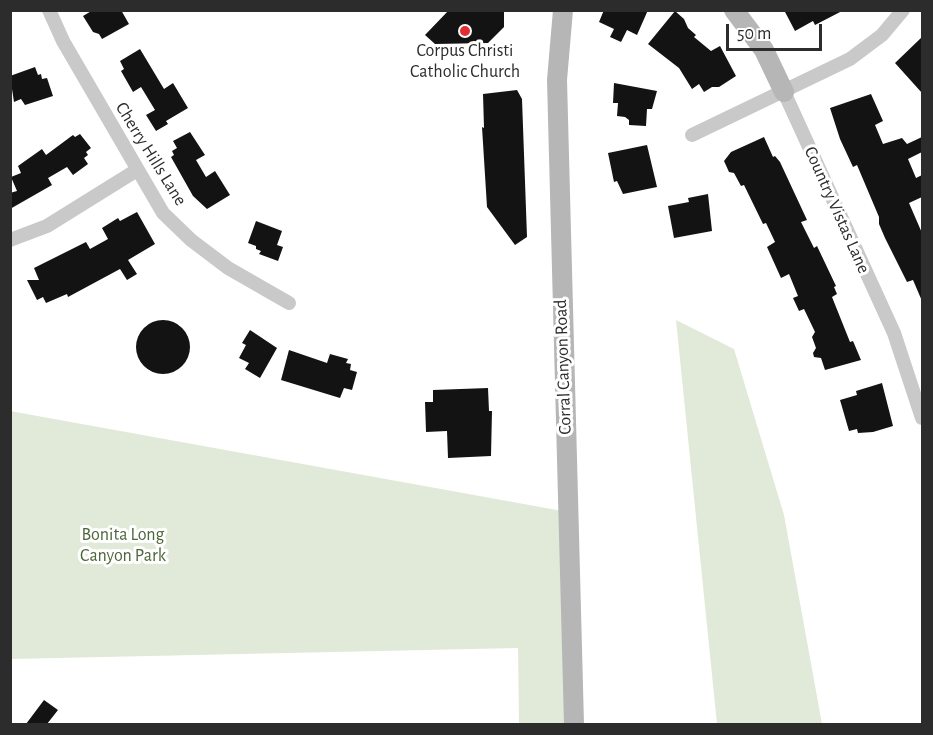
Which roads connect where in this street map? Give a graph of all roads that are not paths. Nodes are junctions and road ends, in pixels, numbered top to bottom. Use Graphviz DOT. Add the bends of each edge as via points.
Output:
graph roads {
  1 [pos="49,10"];
  2 [pos="563,10"];
  3 [pos="734,10"];
  4 [pos="903,10"];
  5 [pos="784,92"];
  6 [pos="692,135"];
  7 [pos="137,170"];
  8 [pos="10,240"];
  9 [pos="289,303"];
  10 [pos="922,418"];
  11 [pos="574,724"];
  1 -- 7 [label="street, Cherry Hills Lane"];
  2 -- 11 [label="main road, Corral Canyon Road" via="557,80"];
  3 -- 5 [label="main road, Country Vistas Lane" via="764,50"];
  4 -- 5 [label="street" via="882,35 850,59"];
  5 -- 6 [label="street"];
  5 -- 10 [label="street, Country Vistas Lane" via="894,333"];
  7 -- 8 [label="street" via="47,226"];
  7 -- 9 [label="street, Cherry Hills Lane" via="163,213 191,240 228,268"];
}
